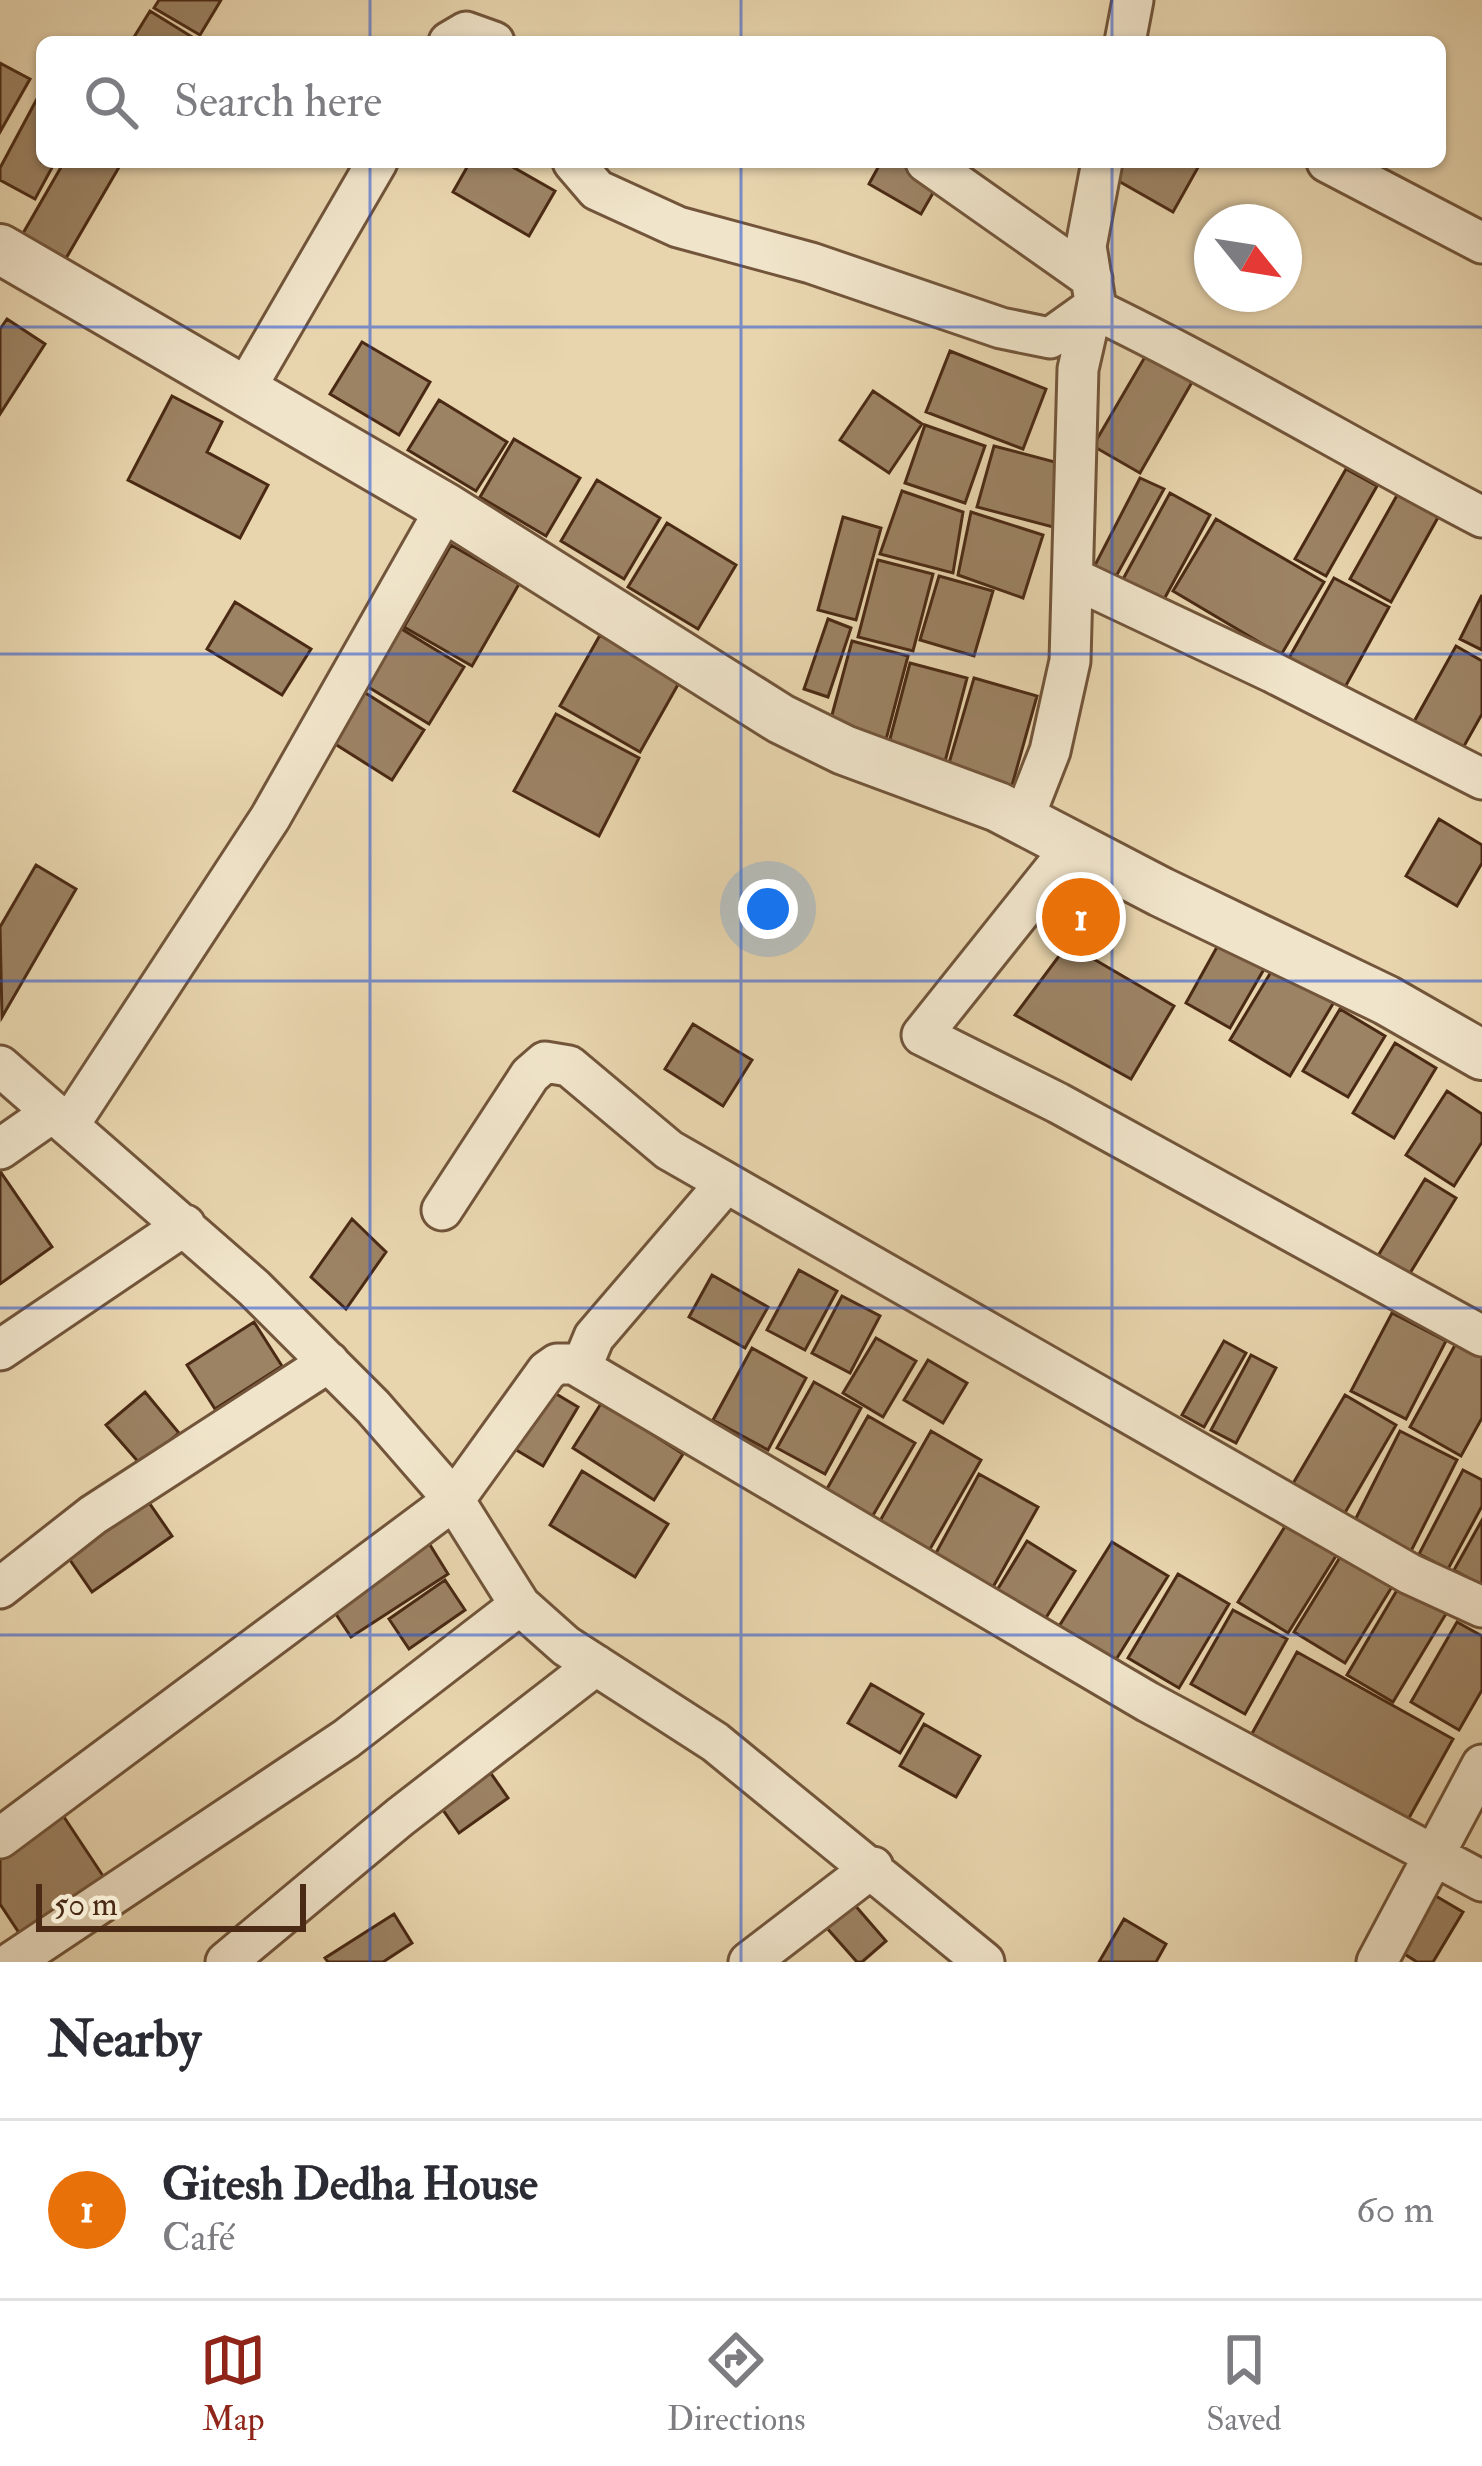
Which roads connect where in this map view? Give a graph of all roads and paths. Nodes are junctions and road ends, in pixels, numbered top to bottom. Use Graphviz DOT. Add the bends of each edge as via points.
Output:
graph roads {
  1 [pos="1133,0"];
  2 [pos="1126,36"];
  3 [pos="373,168"];
  4 [pos="578,168"];
  5 [pos="934,168"];
  6 [pos="1101,168"];
  7 [pos="1339,168"];
  8 [pos="1482,243"];
  9 [pos="0,249"];
  10 [pos="1092,293"];
  11 [pos="244,391"];
  12 [pos="446,508"];
  13 [pos="1482,518"];
  14 [pos="1076,579"];
  15 [pos="1482,779"];
  16 [pos="1023,820"];
  17 [pos="1073,846"];
  18 [pos="1482,1055"];
  19 [pos="0,1066"];
  20 [pos="61,1118"];
  21 [pos="0,1148"];
  22 [pos="726,1183"];
  23 [pos="442,1210"];
  24 [pos="185,1225"];
  25 [pos="1482,1336"];
  26 [pos="0,1350"];
  27 [pos="329,1362"];
  28 [pos="574,1364"];
  29 [pos="454,1499"];
  30 [pos="0,1588"];
  31 [pos="520,1605"];
  32 [pos="1482,1607"];
  33 [pos="596,1666"];
  34 [pos="1482,1765"];
  35 [pos="0,1838"];
  36 [pos="1433,1852"];
  37 [pos="873,1867"];
  38 [pos="1482,1881"];
  39 [pos="12,1962"];
  40 [pos="226,1962"];
  41 [pos="749,1962"];
  42 [pos="984,1962"];
  43 [pos="1377,1962"];
  1 -- 2 [label="street"];
  3 -- 11 [label="street"];
  4 -- 10 [label="street" via="597,190 679,227 1001,328 1050,338"];
  5 -- 10 [label="street"];
  6 -- 10 [label="street" via="1086,246"];
  7 -- 8 [label="street"];
  9 -- 11 [label="street"];
  10 -- 13 [label="street"];
  10 -- 14 [label="street" via="1078,369"];
  11 -- 12 [label="street"];
  12 -- 16 [label="street" via="781,718"];
  12 -- 20 [label="street" via="270,818"];
  14 -- 15 [label="street"];
  14 -- 16 [label="street" via="1070,662 1050,751"];
  16 -- 17 [label="street"];
  17 -- 18 [label="street"];
  17 -- 25 [label="street" via="922,1035"];
  19 -- 20 [label="street"];
  20 -- 21 [label="street"];
  20 -- 24 [label="street"];
  22 -- 23 [label="street" via="669,1150 569,1066 545,1062"];
  22 -- 28 [label="street"];
  22 -- 32 [label="street" via="1410,1574"];
  24 -- 26 [label="street"];
  24 -- 27 [label="street"];
  27 -- 29 [label="street"];
  27 -- 30 [label="street" via="93,1515"];
  28 -- 29 [label="street" via="547,1371"];
  28 -- 36 [label="street" via="1108,1680"];
  29 -- 31 [label="street"];
  29 -- 35 [label="street"];
  31 -- 33 [label="street"];
  31 -- 39 [label="street" via="346,1739"];
  33 -- 37 [label="street" via="716,1742"];
  33 -- 40 [label="street"];
  34 -- 36 [label="street"];
  36 -- 38 [label="street"];
  36 -- 43 [label="street"];
  37 -- 41 [label="street"];
  37 -- 42 [label="street"];
}
